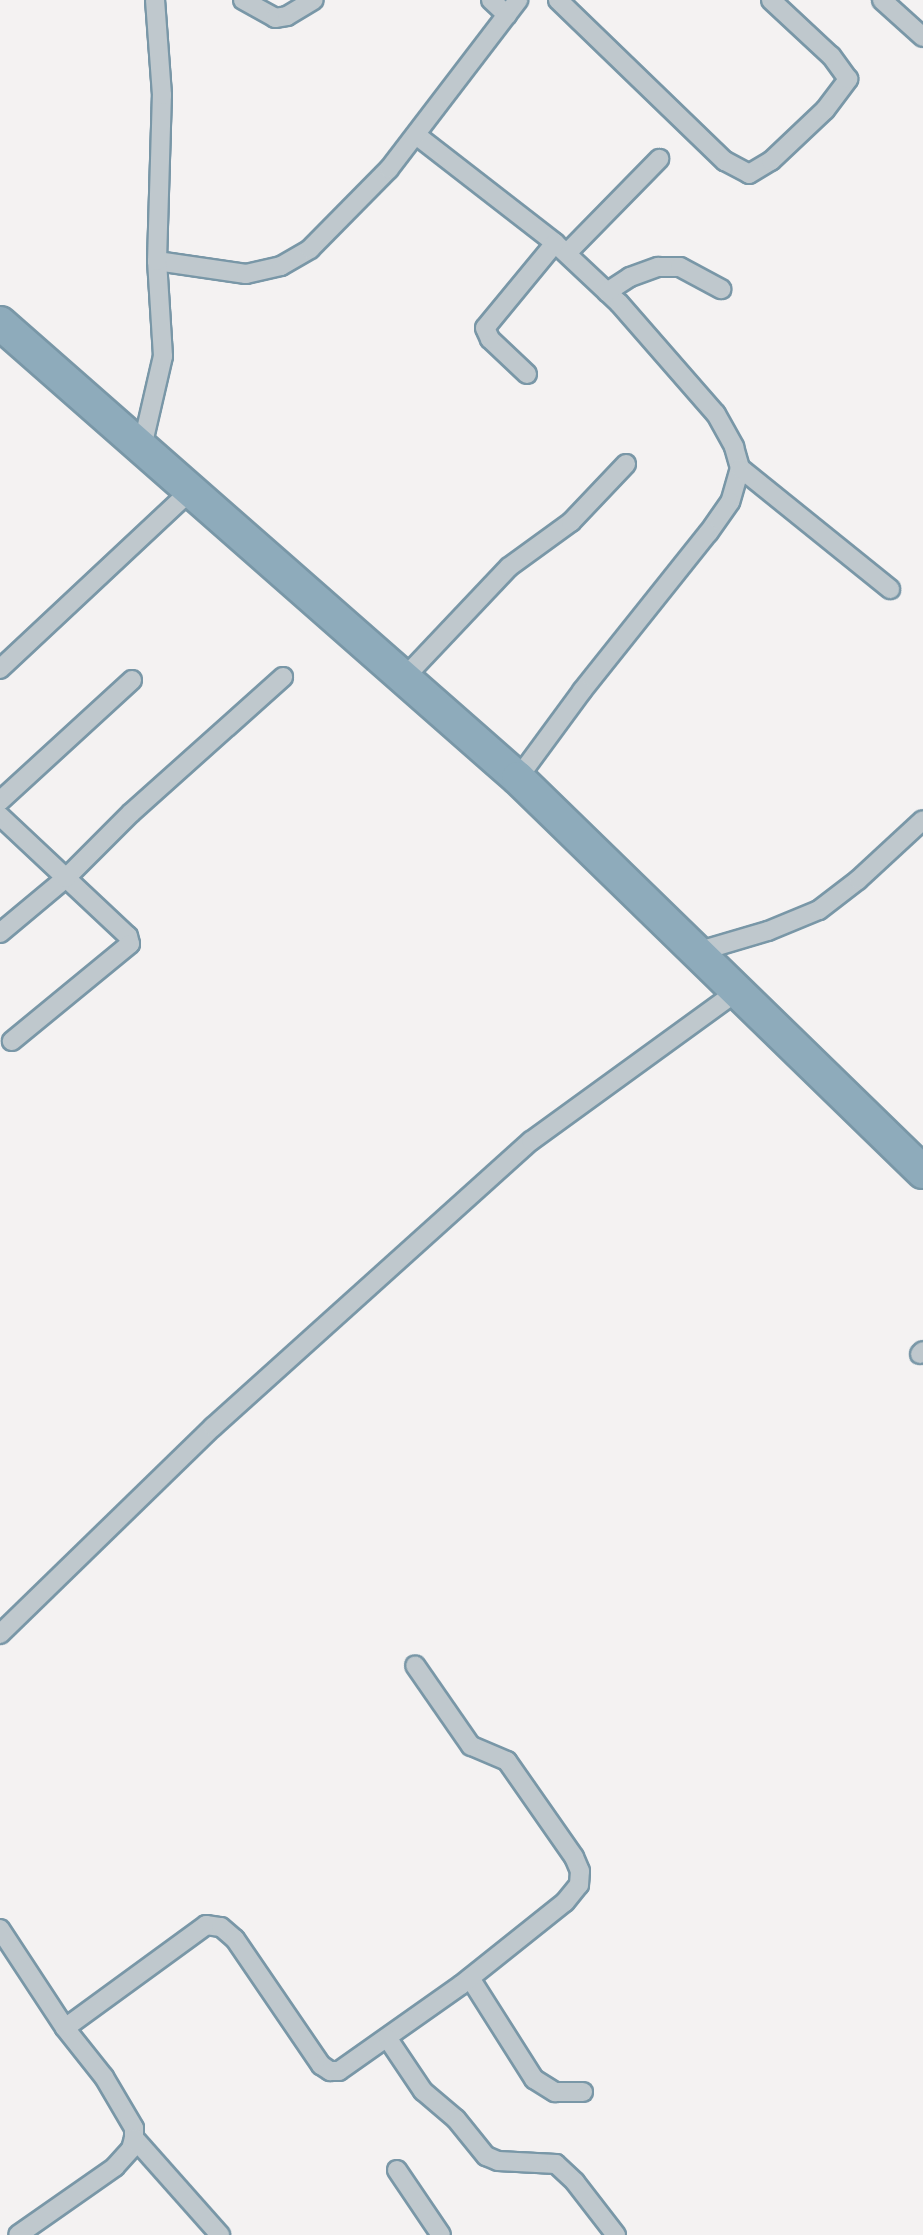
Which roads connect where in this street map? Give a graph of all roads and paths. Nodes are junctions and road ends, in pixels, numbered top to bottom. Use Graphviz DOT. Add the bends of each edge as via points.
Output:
graph roads {
  1 [pos="155,0"];
  2 [pos="243,0"];
  3 [pos="314,0"];
  4 [pos="491,0"];
  5 [pos="518,0"];
  6 [pos="558,0"];
  7 [pos="771,0"];
  8 [pos="882,0"];
  9 [pos="507,15"];
  10 [pos="923,38"];
  11 [pos="416,135"];
  12 [pos="659,159"];
  13 [pos="561,248"];
  14 [pos="157,261"];
  15 [pos="721,289"];
  16 [pos="608,292"];
  17 [pos="0,323"];
  18 [pos="527,374"];
  19 [pos="142,447"];
  20 [pos="626,464"];
  21 [pos="740,468"];
  22 [pos="191,490"];
  23 [pos="890,589"];
  24 [pos="0,669"];
  25 [pos="282,677"];
  26 [pos="405,677"];
  27 [pos="132,680"];
  28 [pos="518,778"];
  29 [pos="0,801"];
  30 [pos="0,816"];
  31 [pos="923,820"];
  32 [pos="66,878"];
  33 [pos="0,933"];
  34 [pos="700,951"];
  35 [pos="739,990"];
  36 [pos="12,1041"];
  37 [pos="923,1172"];
  38 [pos="0,1634"];
  39 [pos="415,1665"];
  40 [pos="0,1929"];
  41 [pos="470,1977"];
  42 [pos="66,2028"];
  43 [pos="388,2039"];
  44 [pos="583,2092"];
  45 [pos="134,2138"];
  46 [pos="397,2170"];
  47 [pos="18,2235"];
  48 [pos="220,2235"];
  49 [pos="441,2235"];
  50 [pos="616,2235"];
  1 -- 14 [label="street" via="162,95"];
  2 -- 3 [label="street" via="275,18 287,16"];
  4 -- 9 [label="street"];
  5 -- 9 [label="street"];
  6 -- 7 [label="street" via="725,161 749,174 771,161 825,110 848,79 831,56"];
  8 -- 10 [label="street"];
  9 -- 11 [label="street"];
  11 -- 13 [label="street"];
  11 -- 14 [label="street" via="389,169 310,249 281,266 246,274"];
  12 -- 13 [label="street"];
  13 -- 16 [label="street"];
  13 -- 18 [label="street" via="485,328 490,339"];
  14 -- 19 [label="street" via="163,356"];
  15 -- 16 [label="street" via="680,267 658,267 630,277"];
  16 -- 21 [label="street" via="686,374 716,414 734,447"];
  17 -- 19 [label="highway"];
  19 -- 22 [label="highway"];
  20 -- 26 [label="street" via="571,522 509,567"];
  21 -- 23 [label="street"];
  21 -- 28 [label="street" via="730,502 708,533"];
  22 -- 24 [label="street"];
  22 -- 26 [label="highway"];
  25 -- 32 [label="street" via="131,813"];
  26 -- 28 [label="highway"];
  27 -- 29 [label="street"];
  28 -- 34 [label="highway"];
  30 -- 32 [label="street"];
  31 -- 34 [label="street" via="819,910 768,931"];
  32 -- 33 [label="street"];
  32 -- 36 [label="street" via="128,936 130,944"];
  34 -- 35 [label="highway"];
  35 -- 37 [label="highway"];
  35 -- 38 [label="street" via="531,1141 213,1427"];
  39 -- 41 [label="street" via="471,1746 507,1761 580,1871 579,1885 565,1902"];
  40 -- 42 [label="street"];
  41 -- 43 [label="street"];
  41 -- 44 [label="street" via="534,2079 555,2092"];
  42 -- 43 [label="street" via="206,1925 221,1927 235,1939 321,2065 330,2071 339,2071"];
  42 -- 45 [label="street" via="104,2077 134,2128"];
  43 -- 50 [label="street" via="423,2091 456,2119 486,2156 498,2161 556,2164 566,2171"];
  45 -- 47 [label="street" via="131,2149 115,2168"];
  45 -- 48 [label="street"];
  46 -- 49 [label="street"];
}
